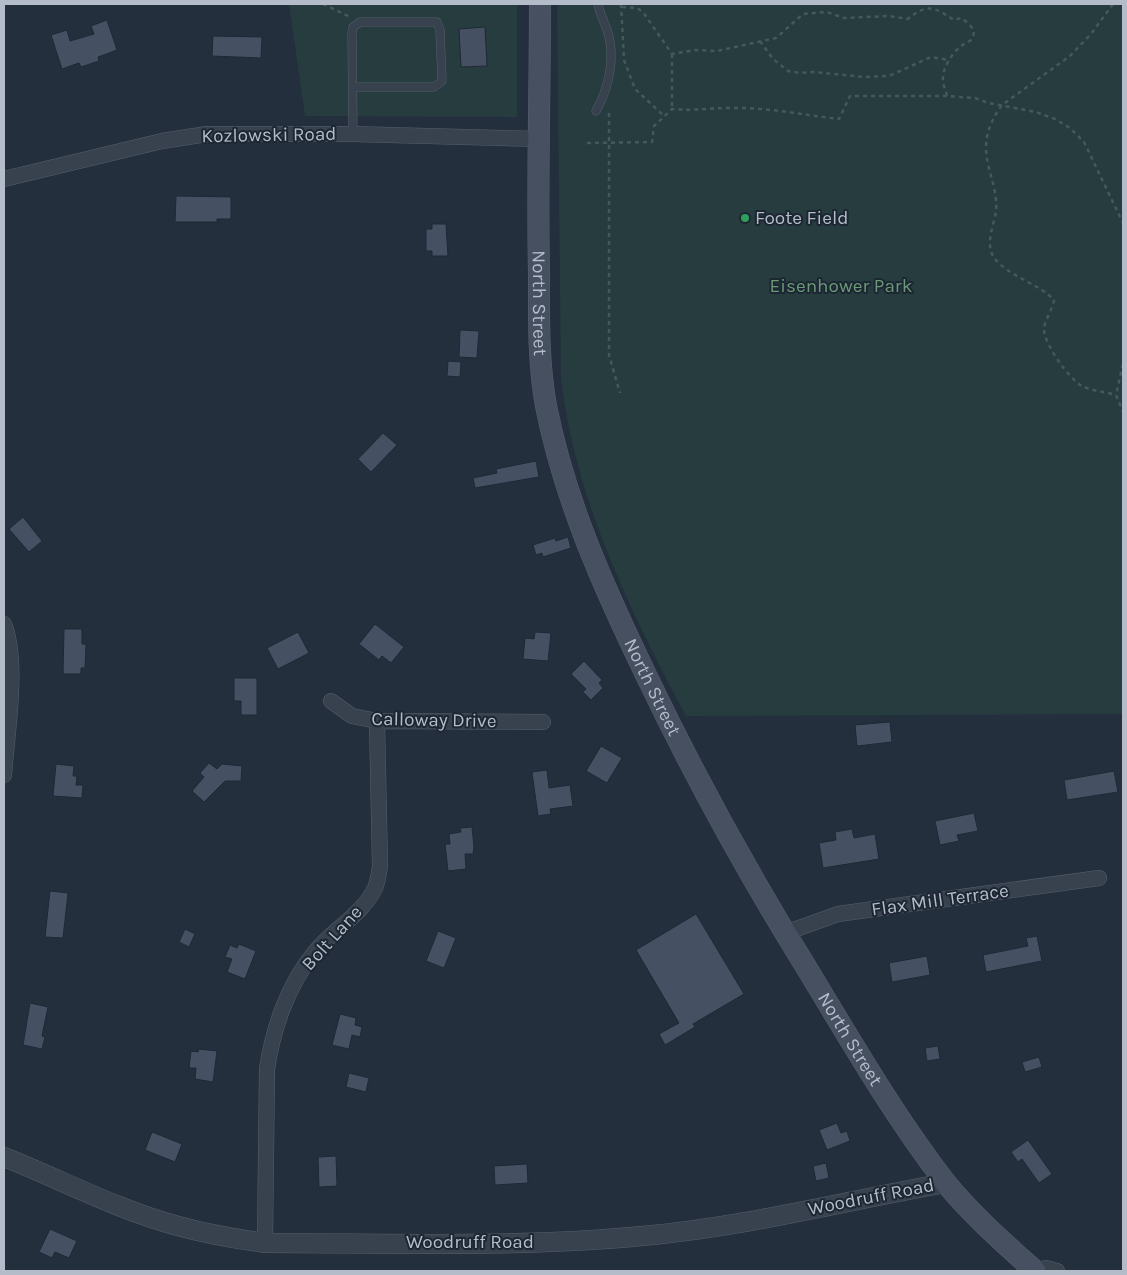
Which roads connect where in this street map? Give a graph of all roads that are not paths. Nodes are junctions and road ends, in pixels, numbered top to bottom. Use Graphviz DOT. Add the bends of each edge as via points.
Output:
graph roads {
  1 [pos="540,4"];
  2 [pos="598,4"];
  3 [pos="353,87"];
  4 [pos="596,111"];
  5 [pos="353,134"];
  6 [pos="540,139"];
  7 [pos="4,179"];
  8 [pos="4,624"];
  9 [pos="331,701"];
  10 [pos="377,721"];
  11 [pos="543,722"];
  12 [pos="4,775"];
  13 [pos="1099,878"];
  14 [pos="785,932"];
  15 [pos="4,1157"];
  16 [pos="946,1183"];
  17 [pos="265,1243"];
  18 [pos="1035,1271"];
  19 [pos="1057,1271"];
  1 -- 6 [label="main road, North Street"];
  2 -- 4 [label="lane" via="609,39 610,59 603,98"];
  3 -- 3 [label="lane" via="352,33 356,24 437,22 442,81 434,87"];
  3 -- 5 [label="lane"];
  5 -- 6 [label="street, Kozlowski Road"];
  5 -- 7 [label="street, Kozlowski Road" via="207,134 162,141"];
  6 -- 14 [label="main road, North Street" via="540,359 558,459 595,565 625,632 718,819"];
  8 -- 12 [label="street" via="8,634 10,681"];
  9 -- 10 [label="street, Calloway Drive" via="352,716"];
  10 -- 11 [label="street, Calloway Drive"];
  10 -- 17 [label="street, Bolt Lane" via="380,866 376,887 315,952 295,980 270,1049"];
  13 -- 14 [label="street, Flax Mill Terrace" via="838,914"];
  14 -- 16 [label="main road, North Street" via="899,1117"];
  15 -- 17 [label="street, Woodruff Road" via="138,1213 224,1237"];
  16 -- 17 [label="street, Woodruff Road" via="738,1223 643,1236 540,1242"];
  16 -- 18 [label="main road, North Street"];
  18 -- 19 [label="street" via="1046,1268"];
}
